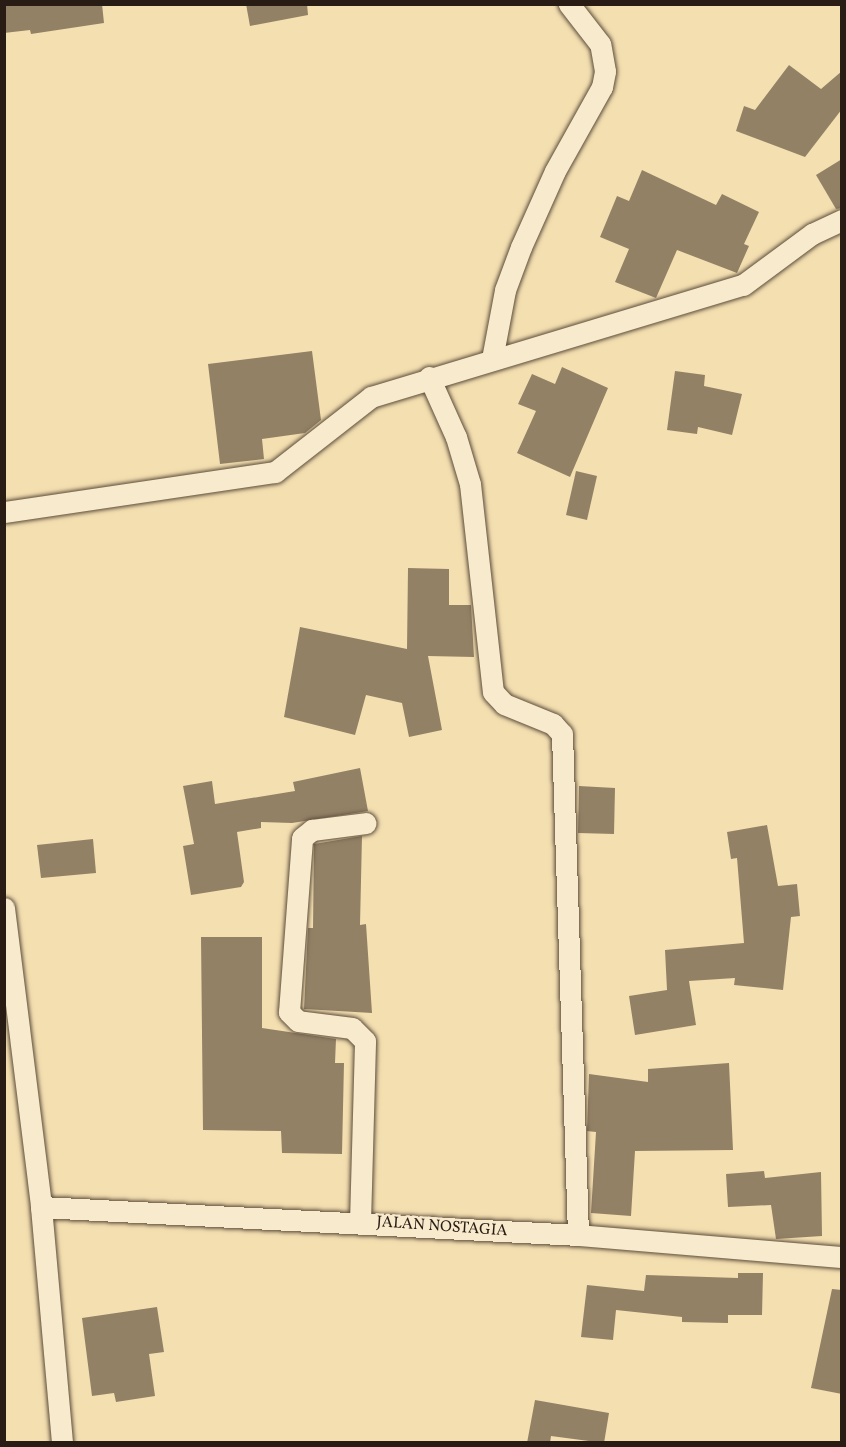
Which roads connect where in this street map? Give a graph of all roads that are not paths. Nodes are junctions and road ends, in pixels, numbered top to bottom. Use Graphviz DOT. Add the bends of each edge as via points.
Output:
graph roads {
  1 [pos="569,4"];
  2 [pos="842,220"];
  3 [pos="492,359"];
  4 [pos="429,377"];
  5 [pos="4,512"];
  6 [pos="366,823"];
  7 [pos="4,908"];
  8 [pos="42,1207"];
  9 [pos="360,1222"];
  10 [pos="578,1235"];
  11 [pos="842,1257"];
  12 [pos="62,1443"];
  1 -- 3 [label="street" via="600,44 605,71 602,87 555,171 521,247 505,290"];
  2 -- 3 [label="street" via="812,234 743,285"];
  3 -- 4 [label="street"];
  4 -- 5 [label="street" via="371,397 289,463 262,477"];
  4 -- 10 [label="street" via="456,437 470,484 492,692 504,704 553,724 562,734"];
  6 -- 9 [label="street" via="312,830 302,838 289,1012 298,1021 352,1028 365,1041"];
  7 -- 8 [label="street"];
  8 -- 9 [label="street, JALAN NOSTAGIA"];
  8 -- 12 [label="street"];
  9 -- 10 [label="street, JALAN NOSTAGIA"];
  10 -- 11 [label="street, JALAN NOSTAGIA"];
}
